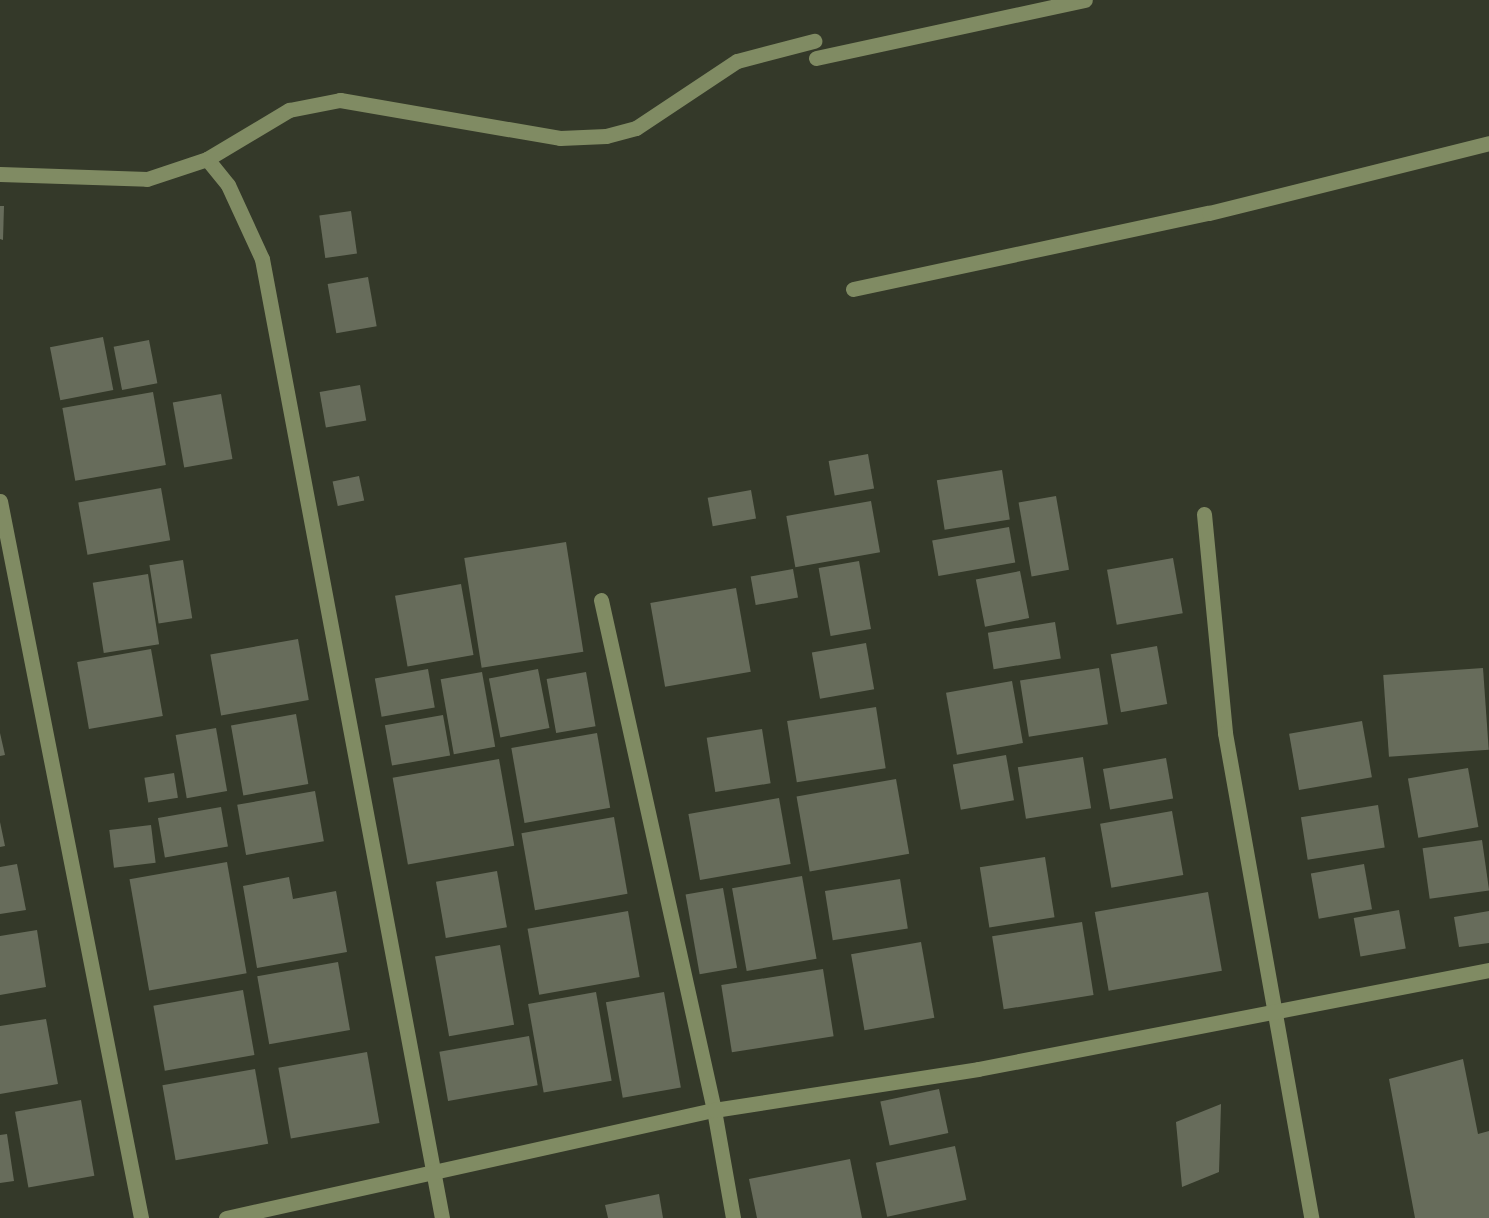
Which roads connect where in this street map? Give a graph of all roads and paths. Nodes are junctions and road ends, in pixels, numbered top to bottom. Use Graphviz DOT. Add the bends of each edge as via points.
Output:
graph roads {
  1 [pos="1085,0"];
  2 [pos="814,41"];
  3 [pos="816,58"];
  4 [pos="1489,143"];
  5 [pos="207,159"];
  6 [pos="0,174"];
  7 [pos="853,289"];
  8 [pos="0,501"];
  9 [pos="1204,514"];
  10 [pos="601,600"];
  11 [pos="1489,970"];
  12 [pos="1273,1011"];
  13 [pos="714,1110"];
  14 [pos="433,1170"];
  15 [pos="141,1218"];
  16 [pos="226,1218"];
  17 [pos="442,1218"];
  18 [pos="733,1218"];
  19 [pos="1311,1218"];
  1 -- 3 [label="street"];
  2 -- 5 [label="street" via="736,61 636,128 606,136 560,138 340,100 289,110"];
  4 -- 7 [label="street" via="1209,213"];
  5 -- 6 [label="street" via="147,179"];
  5 -- 14 [label="street" via="228,185 262,259"];
  8 -- 15 [label="street"];
  9 -- 12 [label="street" via="1225,733"];
  10 -- 13 [label="street"];
  11 -- 12 [label="street"];
  12 -- 13 [label="street" via="978,1069"];
  12 -- 19 [label="street"];
  13 -- 14 [label="street"];
  13 -- 18 [label="street"];
  14 -- 16 [label="street"];
  14 -- 17 [label="street"];
}
